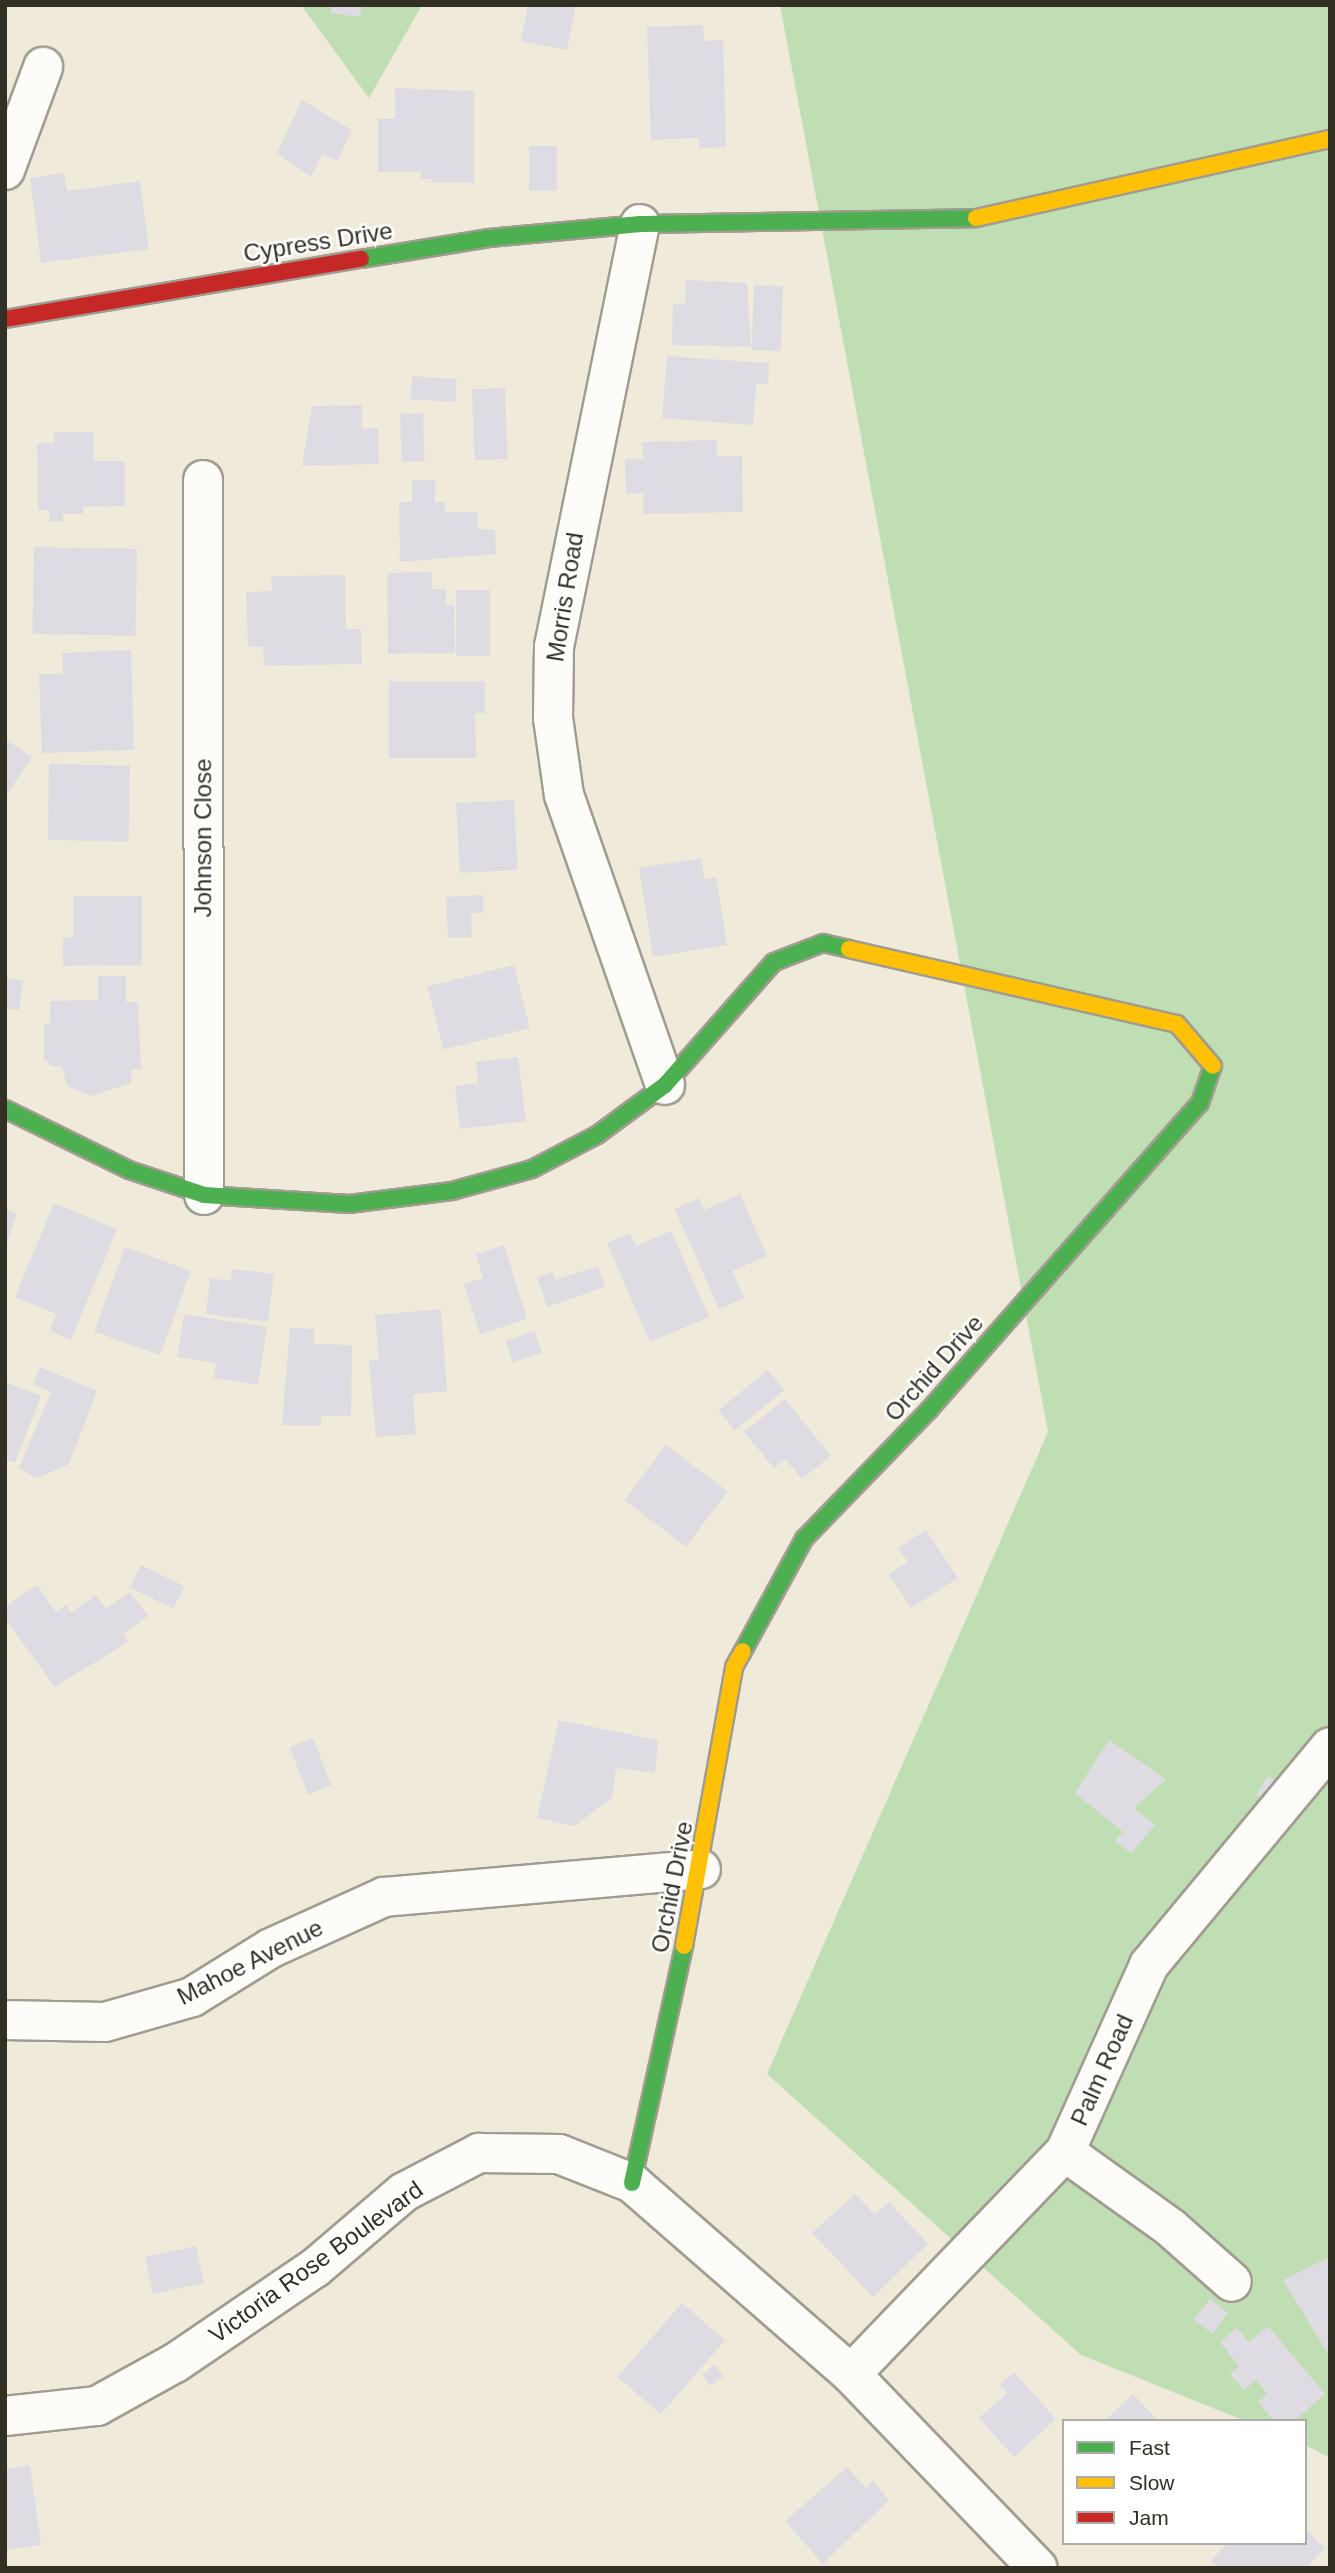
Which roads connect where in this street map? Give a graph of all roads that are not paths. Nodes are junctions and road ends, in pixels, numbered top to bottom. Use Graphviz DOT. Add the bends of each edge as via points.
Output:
graph roads {
  1 [pos="43,67"];
  2 [pos="1330,139"];
  3 [pos="5,170"];
  4 [pos="640,224"];
  5 [pos="5,319"];
  6 [pos="202,480"];
  7 [pos="665,1085"];
  8 [pos="5,1109"];
  9 [pos="204,1195"];
  10 [pos="1330,1747"];
  11 [pos="701,1869"];
  12 [pos="5,2020"];
  13 [pos="1065,2152"];
  14 [pos="632,2183"];
  15 [pos="1232,2282"];
  16 [pos="851,2374"];
  17 [pos="5,2416"];
  18 [pos="1038,2568"];
  1 -- 3 [label="street"];
  2 -- 4 [label="street, Cypress Drive" via="989,218"];
  4 -- 5 [label="street, Cypress Drive" via="340,260"];
  4 -- 7 [label="street, Morris Road" via="554,646 553,718 564,795"];
  6 -- 9 [label="street, Johnson Close"];
  7 -- 9 [label="street" via="597,1135 532,1169 452,1191 349,1204"];
  7 -- 11 [label="street, Orchid Drive" via="774,962 823,943 1177,1024 1214,1067 1191,1114 929,1410 804,1539 734,1667"];
  8 -- 9 [label="street" via="129,1170"];
  10 -- 13 [label="street, Palm Road" via="1149,1965"];
  11 -- 12 [label="street, Mahoe Avenue" via="384,1897 271,1948 192,1997 105,2022"];
  11 -- 14 [label="street, Orchid Drive"];
  13 -- 15 [label="street" via="1171,2228"];
  13 -- 16 [label="street, Palm Road"];
  14 -- 16 [label="street, Victoria Rose Boulevard"];
  14 -- 17 [label="street, Victoria Rose Boulevard" via="559,2154 479,2153 404,2192 315,2268 175,2363 97,2406"];
  16 -- 18 [label="street, Victoria Rose Boulevard"];
}
